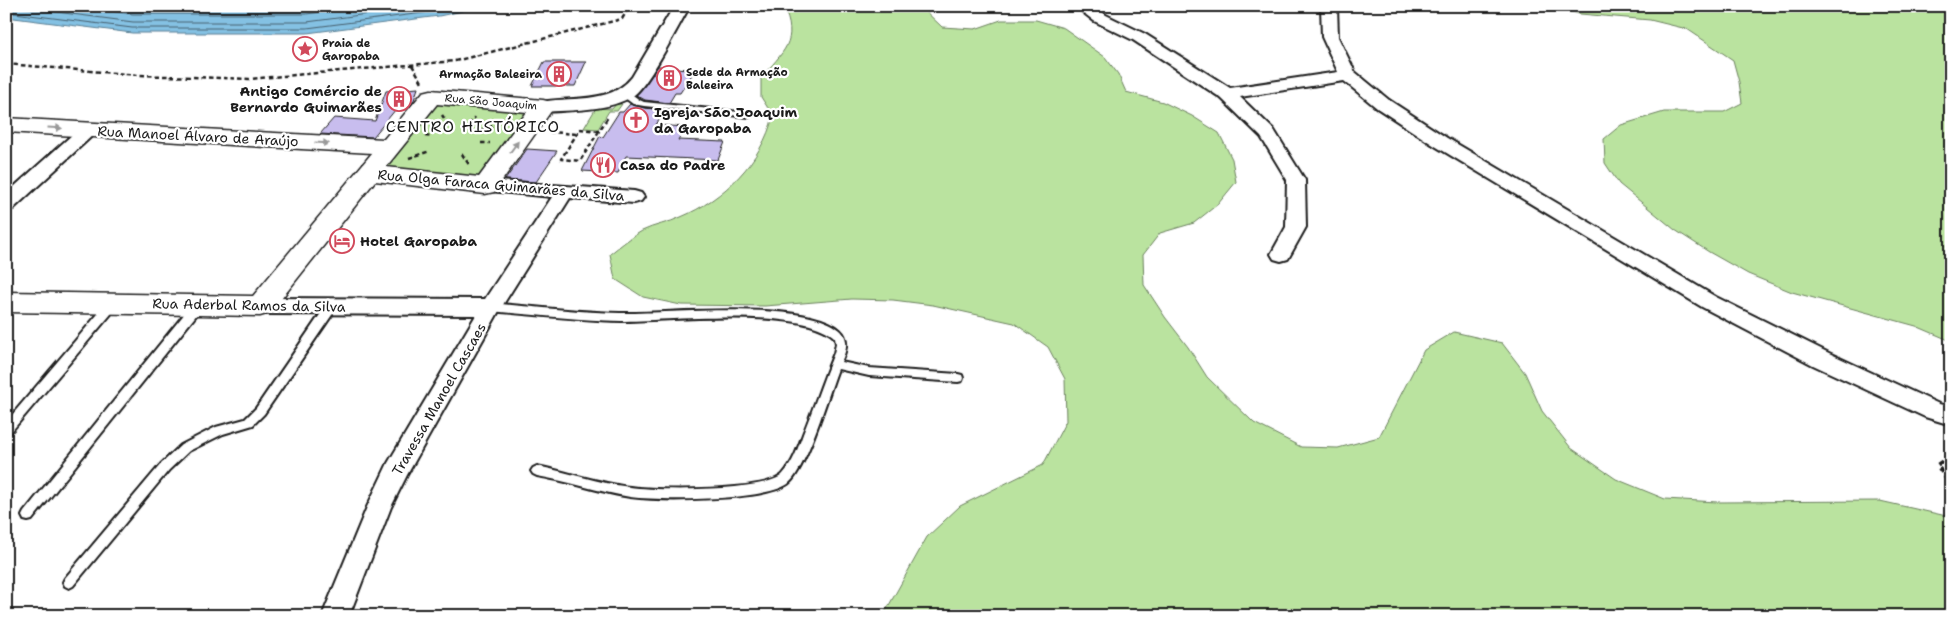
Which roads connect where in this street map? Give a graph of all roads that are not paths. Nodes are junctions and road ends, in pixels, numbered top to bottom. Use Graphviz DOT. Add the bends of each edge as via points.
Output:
graph roads {
  1 [pos="682,6"];
  2 [pos="1083,6"];
  3 [pos="1329,6"];
  4 [pos="1348,75"];
  5 [pos="624,93"];
  6 [pos="1227,94"];
  7 [pos="543,107"];
  8 [pos="748,115"];
  9 [pos="6,125"];
  10 [pos="88,130"];
  11 [pos="390,147"];
  12 [pos="369,173"];
  13 [pos="485,186"];
  14 [pos="564,193"];
  15 [pos="634,197"];
  16 [pos="6,205"];
  17 [pos="1281,254"];
  18 [pos="6,302"];
  19 [pos="114,304"];
  20 [pos="198,305"];
  21 [pos="260,306"];
  22 [pos="332,306"];
  23 [pos="492,307"];
  24 [pos="834,364"];
  25 [pos="958,378"];
  26 [pos="1951,416"];
  27 [pos="6,430"];
  28 [pos="538,471"];
  29 [pos="28,516"];
  30 [pos="69,582"];
  31 [pos="335,616"];
  1 -- 5 [label="street" via="639,79"];
  2 -- 6 [label="street" via="1139,37"];
  3 -- 4 [label="street" via="1330,37"];
  4 -- 6 [label="street"];
  4 -- 26 [label="street" via="1383,104 1441,142 1709,302 1821,359"];
  5 -- 7 [label="street, Rua São Joaquim"];
  5 -- 8 [label="lane" via="644,104"];
  6 -- 17 [label="street" via="1268,134 1296,180 1296,227"];
  7 -- 11 [label="street, Rua São Joaquim" via="431,97"];
  13 -- 7 [label="street, one-way"];
  9 -- 10 [label="street, Rua Manoel Álvaro de Araújo, one-way"];
  10 -- 11 [label="street, Rua Manoel Álvaro de Araújo, one-way"];
  10 -- 16 [label="street"];
  11 -- 12 [label="street"];
  12 -- 13 [label="street, Rua Olga Faraca Guimarães da Silva"];
  12 -- 21 [label="street"];
  13 -- 14 [label="street, Rua Olga Faraca Guimarães da Silva"];
  14 -- 15 [label="street, Rua Olga Faraca Guimarães da Silva"];
  14 -- 23 [label="street, Travessa Manoel Cascaes"];
  18 -- 19 [label="street, Rua Aderbal Ramos da Silva"];
  19 -- 20 [label="street, Rua Aderbal Ramos da Silva"];
  19 -- 27 [label="lane"];
  20 -- 21 [label="street, Rua Aderbal Ramos da Silva"];
  20 -- 29 [label="lane"];
  21 -- 22 [label="street, Rua Aderbal Ramos da Silva"];
  22 -- 23 [label="street, Rua Aderbal Ramos da Silva"];
  22 -- 30 [label="lane" via="260,411 249,422 220,430 185,448 165,467"];
  23 -- 24 [label="lane" via="594,316 773,315 799,318 837,332 841,340 840,353"];
  23 -- 31 [label="street, Travessa Manoel Cascaes" via="397,470"];
  24 -- 25 [label="lane" via="877,373"];
  24 -- 28 [label="lane" via="801,455 785,480 770,486 753,490 630,492"];
}
